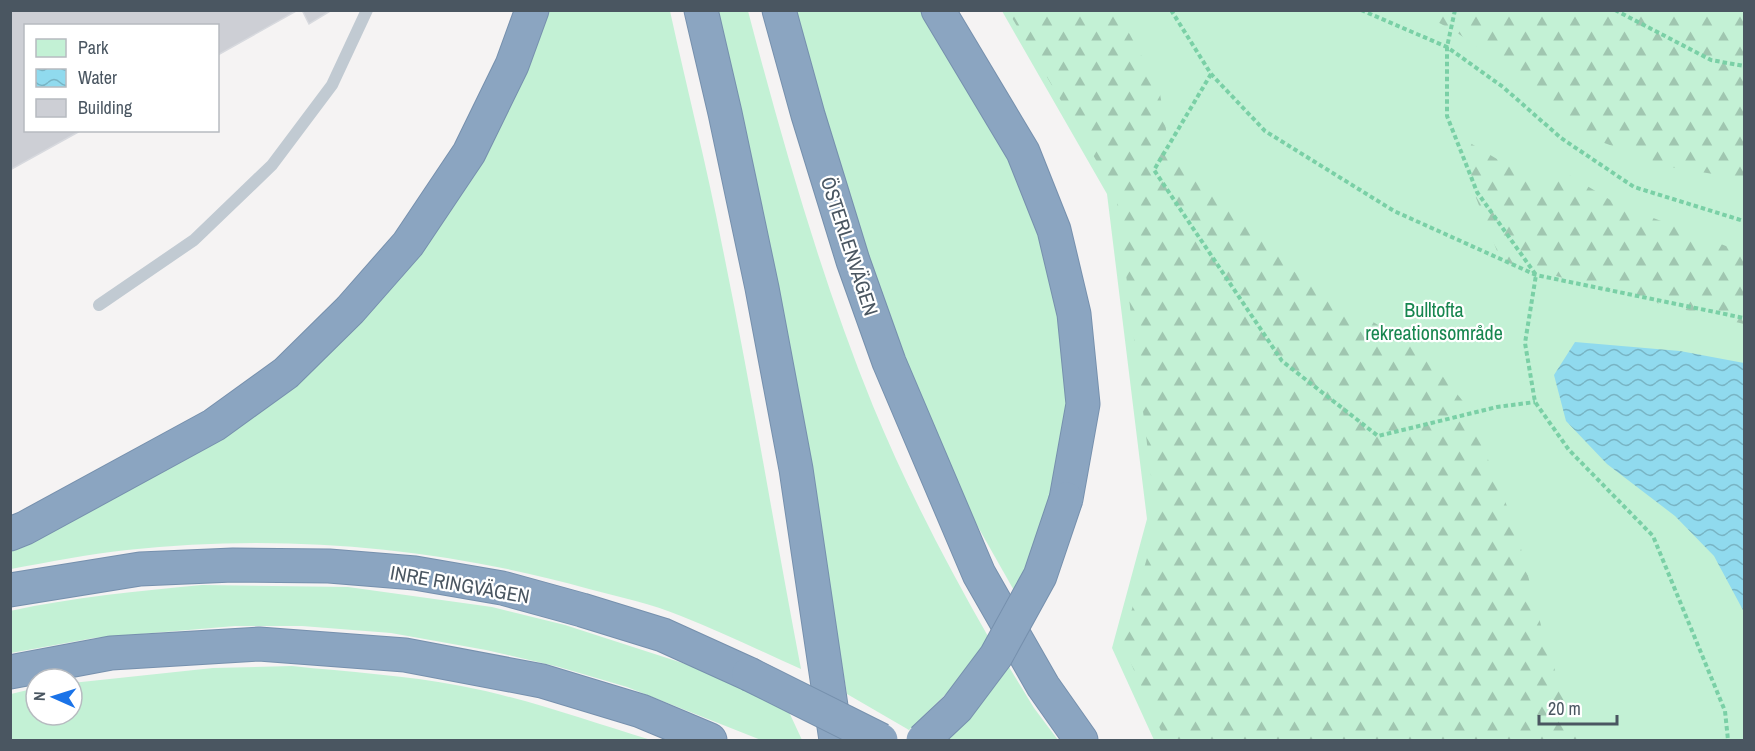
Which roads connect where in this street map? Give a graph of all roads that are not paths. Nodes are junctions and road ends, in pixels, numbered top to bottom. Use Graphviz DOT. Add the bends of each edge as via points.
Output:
graph roads {
  1 [pos="368,10"];
  2 [pos="532,10"];
  3 [pos="701,10"];
  4 [pos="779,10"];
  5 [pos="938,10"];
  6 [pos="99,305"];
  7 [pos="10,534"];
  8 [pos="10,590"];
  9 [pos="10,672"];
  10 [pos="710,741"];
  11 [pos="836,741"];
  12 [pos="881,741"];
  13 [pos="923,741"];
  14 [pos="1081,741"];
  1 -- 6 [label="lane" via="332,85 272,165 194,240"];
  2 -- 7 [label="highway" via="512,65 469,153 408,244 350,310 286,372 214,425"];
  3 -- 11 [label="highway" via="762,288 796,469"];
  4 -- 14 [label="highway, ÖSTERLENVÄGEN" via="853,261 889,362 979,574 1043,686"];
  5 -- 13 [label="highway, bridge" via="1023,153 1054,230 1074,314 1083,404 1066,499 1040,576 996,656 957,708"];
  8 -- 12 [label="highway, INRE RINGVÄGEN, bridge" via="140,569 232,565 329,566 415,573 502,588 663,635"];
  9 -- 10 [label="highway" via="111,653 259,644 405,655 542,681 641,711"];
}
